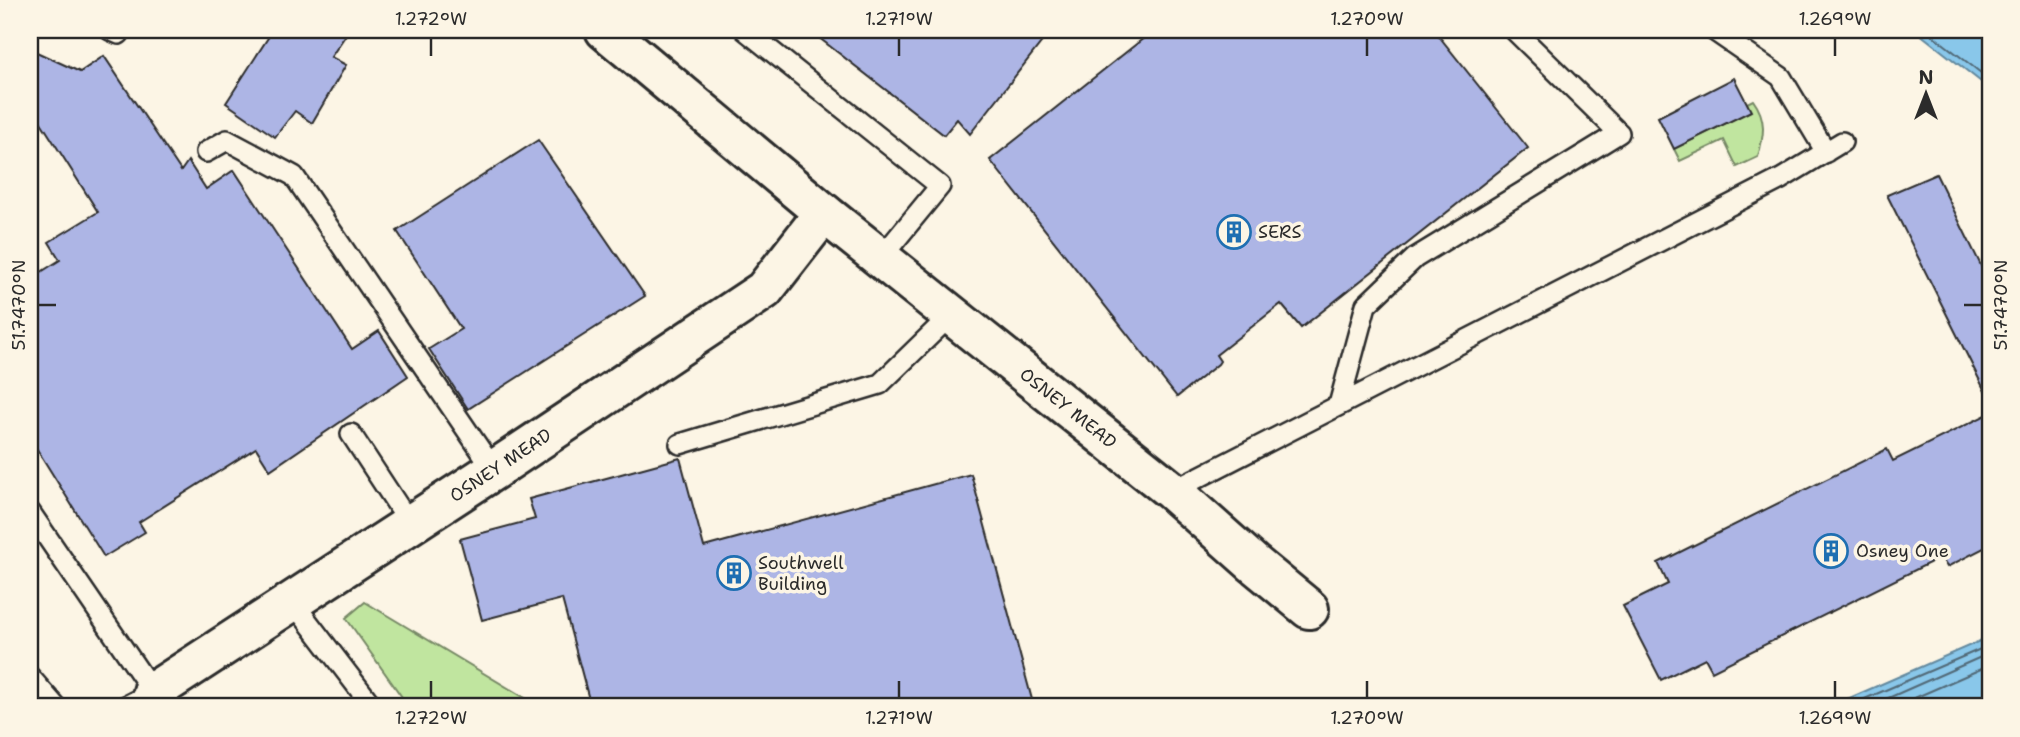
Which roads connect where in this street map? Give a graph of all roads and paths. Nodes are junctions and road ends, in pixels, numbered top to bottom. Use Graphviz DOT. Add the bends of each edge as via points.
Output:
graph roads {
  1 [pos="745,30"];
  2 [pos="1514,30"];
  3 [pos="1713,30"];
  4 [pos="618,34"];
  5 [pos="206,152"];
  6 [pos="824,214"];
  7 [pos="880,259"];
  8 [pos="951,315"];
  9 [pos="1339,405"];
  10 [pos="351,434"];
  11 [pos="680,444"];
  12 [pos="494,470"];
  13 [pos="1172,491"];
  14 [pos="30,512"];
  15 [pos="410,524"];
  16 [pos="292,601"];
  17 [pos="1309,609"];
  18 [pos="30,677"];
  19 [pos="138,700"];
  20 [pos="56,707"];
  21 [pos="373,707"];
  1 -- 7 [label="lane" via="940,186"];
  2 -- 9 [label="lane" via="1619,133 1415,258 1366,305"];
  3 -- 9 [label="lane" via="1781,77 1834,147 1781,179"];
  4 -- 6 [label="street, OSNEY MEAD"];
  5 -- 12 [label="lane" via="227,139 295,176"];
  6 -- 7 [label="street, OSNEY MEAD"];
  6 -- 12 [label="street, OSNEY MEAD" via="764,290"];
  7 -- 8 [label="street, OSNEY MEAD"];
  8 -- 11 [label="lane" via="880,384"];
  8 -- 13 [label="street, OSNEY MEAD"];
  9 -- 13 [label="lane"];
  10 -- 15 [label="lane"];
  12 -- 15 [label="street, OSNEY MEAD"];
  13 -- 17 [label="street, OSNEY MEAD"];
  14 -- 19 [label="lane"];
  15 -- 16 [label="street, OSNEY MEAD"];
  16 -- 19 [label="street, OSNEY MEAD"];
  16 -- 21 [label="lane"];
  18 -- 20 [label="lane"];
}
